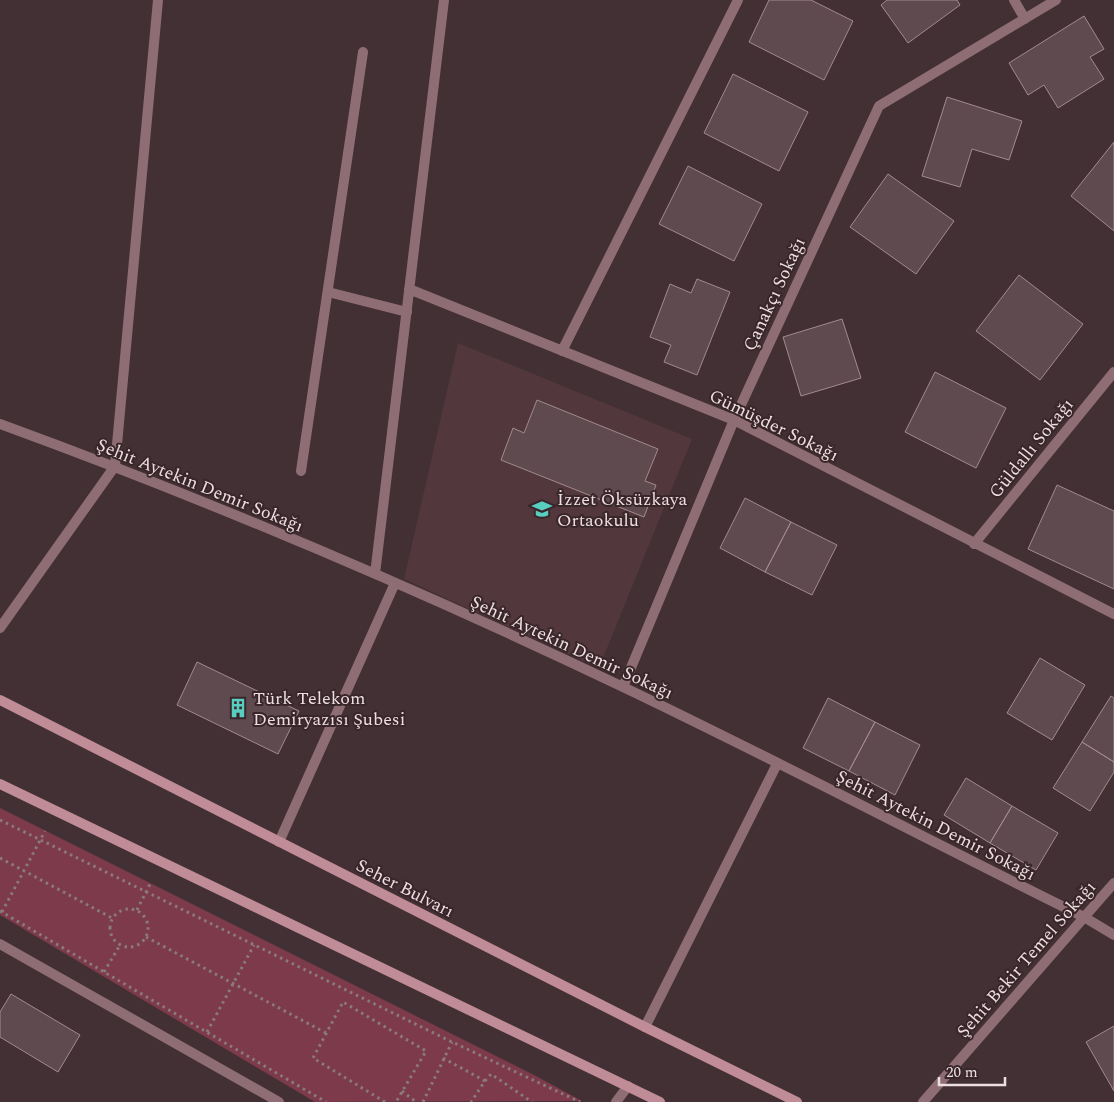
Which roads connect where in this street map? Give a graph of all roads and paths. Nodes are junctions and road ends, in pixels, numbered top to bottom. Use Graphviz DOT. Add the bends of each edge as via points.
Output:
graph roads {
  1 [pos="158,0"];
  2 [pos="444,0"];
  3 [pos="738,0"];
  4 [pos="1014,0"];
  5 [pos="1056,0"];
  6 [pos="1025,19"];
  7 [pos="363,52"];
  8 [pos="409,289"];
  9 [pos="328,292"];
  10 [pos="406,312"];
  11 [pos="562,351"];
  12 [pos="1114,372"];
  13 [pos="734,420"];
  14 [pos="0,424"];
  15 [pos="115,466"];
  16 [pos="301,471"];
  17 [pos="974,544"];
  18 [pos="375,574"];
  19 [pos="395,583"];
  20 [pos="1114,614"];
  21 [pos="0,628"];
  22 [pos="623,687"];
  23 [pos="0,700"];
  24 [pos="777,764"];
  25 [pos="0,784"];
  26 [pos="0,820"];
  27 [pos="45,830"];
  28 [pos="41,839"];
  29 [pos="280,842"];
  30 [pos="0,858"];
  31 [pos="24,871"];
  32 [pos="151,882"];
  33 [pos="1114,883"];
  34 [pos="148,891"];
  35 [pos="137,910"];
  36 [pos="1,912"];
  37 [pos="1084,917"];
  38 [pos="112,918"];
  39 [pos="1114,935"];
  40 [pos="146,937"];
  41 [pos="0,944"];
  42 [pos="120,945"];
  43 [pos="254,945"];
  44 [pos="104,972"];
  45 [pos="232,983"];
  46 [pos="645,1027"];
  47 [pos="207,1032"];
  48 [pos="326,1033"];
  49 [pos="452,1042"];
  50 [pos="443,1058"];
  51 [pos="485,1081"];
  52 [pos="628,1086"];
  53 [pos="402,1092"];
  54 [pos="279,1102"];
  55 [pos="326,1102"];
  56 [pos="385,1102"];
  57 [pos="396,1102"];
  58 [pos="416,1102"];
  59 [pos="423,1102"];
  60 [pos="471,1102"];
  61 [pos="532,1102"];
  62 [pos="580,1102"];
  63 [pos="616,1102"];
  64 [pos="660,1102"];
  65 [pos="797,1102"];
  66 [pos="923,1102"];
  1 -- 15 [label="street"];
  2 -- 8 [label="street"];
  3 -- 11 [label="street"];
  4 -- 6 [label="street"];
  5 -- 6 [label="street, Çanakçı Sokağı"];
  6 -- 13 [label="street, Çanakçı Sokağı" via="879,106"];
  7 -- 9 [label="street"];
  8 -- 10 [label="street"];
  8 -- 11 [label="street, Gümüşder Sokağı"];
  9 -- 10 [label="street"];
  9 -- 16 [label="street"];
  10 -- 18 [label="street"];
  11 -- 13 [label="street, Gümüşder Sokağı"];
  12 -- 17 [label="street, Güldallı Sokağı"];
  13 -- 17 [label="street, Gümüşder Sokağı"];
  13 -- 22 [label="street, Çanakçı Sokağı"];
  14 -- 15 [label="street, Şehit Aytekin Demir Sokağı"];
  15 -- 18 [label="street, Şehit Aytekin Demir Sokağı"];
  15 -- 21 [label="street"];
  17 -- 20 [label="street, Gümüşder Sokağı"];
  18 -- 19 [label="street, Şehit Aytekin Demir Sokağı"];
  19 -- 22 [label="street, Şehit Aytekin Demir Sokağı"];
  19 -- 29 [label="street"];
  22 -- 24 [label="street, Şehit Aytekin Demir Sokağı"];
  23 -- 29 [label="main road, Seher Bulvarı"];
  24 -- 37 [label="street, Şehit Aytekin Demir Sokağı"];
  24 -- 46 [label="street"];
  25 -- 52 [label="main road"];
  26 -- 28 [label="path"];
  27 -- 28 [label="path"];
  28 -- 31 [label="path"];
  28 -- 34 [label="path"];
  29 -- 46 [label="main road, Seher Bulvarı"];
  30 -- 31 [label="path"];
  31 -- 36 [label="path"];
  31 -- 38 [label="path"];
  32 -- 34 [label="path"];
  33 -- 37 [label="street, Şehit Bekir Temel Sokağı"];
  34 -- 35 [label="path"];
  34 -- 43 [label="path"];
  35 -- 38 [label="path" via="121,910"];
  35 -- 40 [label="path" via="147,921"];
  36 -- 44 [label="path"];
  37 -- 39 [label="street, Şehit Aytekin Demir Sokağı"];
  37 -- 66 [label="street, Şehit Bekir Temel Sokağı"];
  38 -- 42 [label="path" via="109,932"];
  40 -- 42 [label="path" via="135,947"];
  40 -- 45 [label="path"];
  41 -- 54 [label="street"];
  42 -- 44 [label="path"];
  43 -- 45 [label="path"];
  43 -- 49 [label="path"];
  44 -- 47 [label="path"];
  45 -- 47 [label="path"];
  45 -- 48 [label="path"];
  46 -- 65 [label="main road, Seher Bulvarı"];
  47 -- 55 [label="path"];
  48 -- 53 [label="path" via="343,1002 426,1051"];
  48 -- 56 [label="path" via="313,1058"];
  49 -- 50 [label="path"];
  49 -- 62 [label="path"];
  50 -- 51 [label="path"];
  50 -- 59 [label="path"];
  51 -- 60 [label="path"];
  51 -- 61 [label="path" via="491,1074"];
  52 -- 63 [label="street"];
  52 -- 64 [label="main road"];
  53 -- 57 [label="path"];
  53 -- 58 [label="path"];
}
